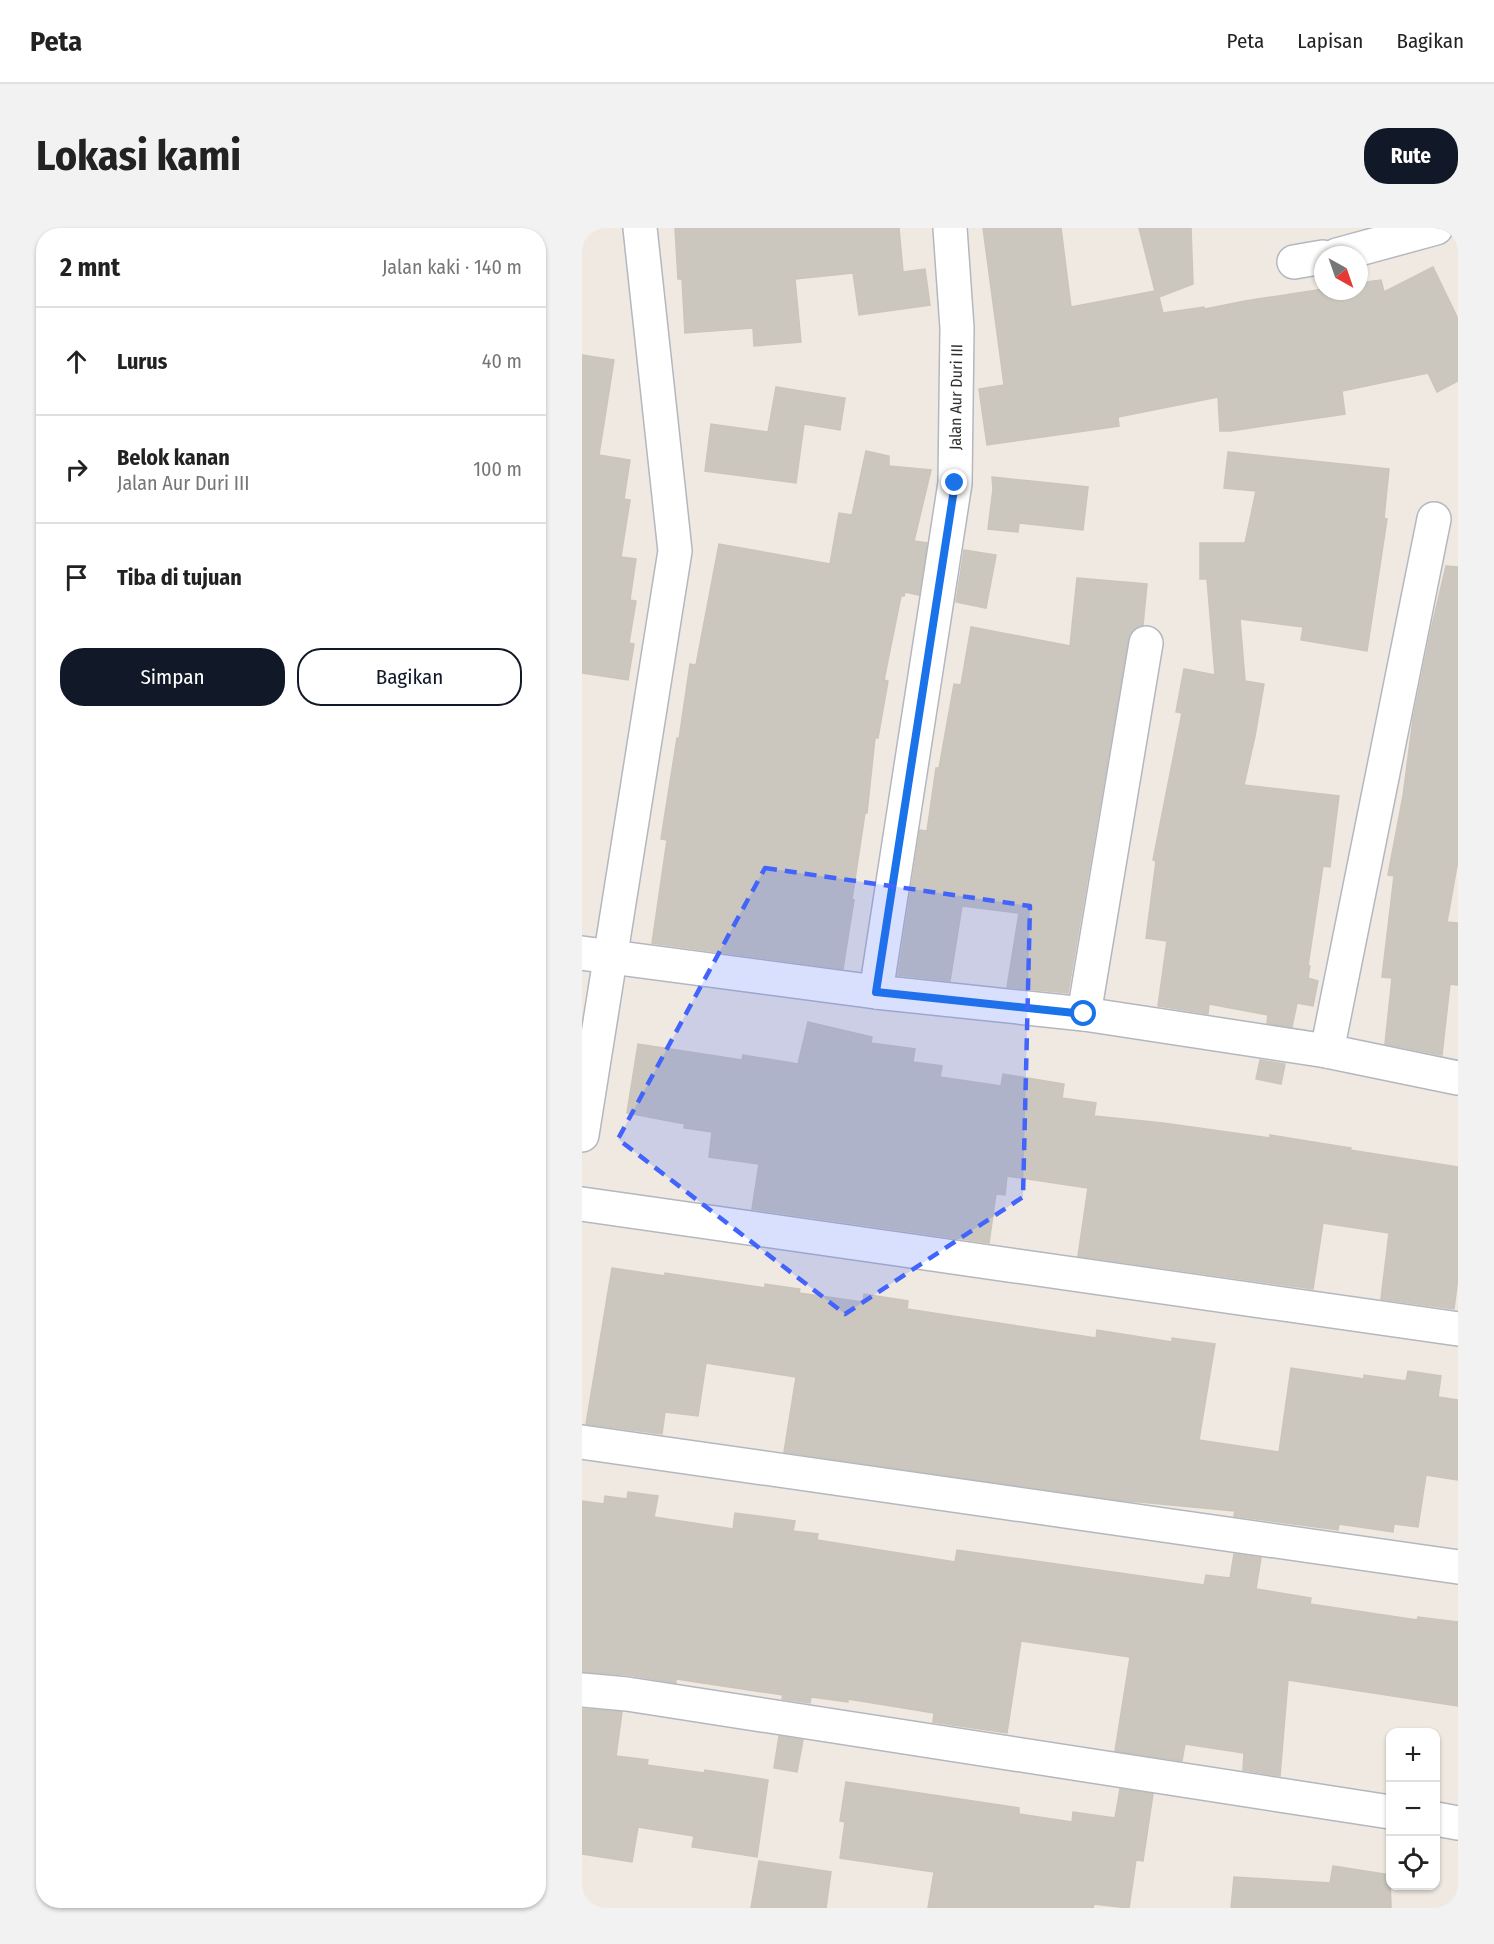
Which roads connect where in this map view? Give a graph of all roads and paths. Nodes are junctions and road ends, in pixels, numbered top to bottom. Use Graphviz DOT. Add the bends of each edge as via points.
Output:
graph roads {
  1 [pos="640,228"];
  2 [pos="950,228"];
  3 [pos="1436,228"];
  4 [pos="1368,247"];
  5 [pos="1434,519"];
  6 [pos="1146,643"];
  7 [pos="596,955"];
  8 [pos="876,992"];
  9 [pos="1084,1014"];
  10 [pos="1327,1052"];
  11 [pos="1458,1078"];
  12 [pos="582,1135"];
  13 [pos="582,1203"];
  14 [pos="1458,1329"];
  15 [pos="582,1442"];
  16 [pos="1458,1567"];
  17 [pos="582,1689"];
  18 [pos="1386,1811"];
  19 [pos="1440,1820"];
  20 [pos="1458,1823"];
  1 -- 7 [label="street" via="675,551"];
  2 -- 8 [label="street, Jalan Aur Duri III" via="957,328 955,483"];
  3 -- 4 [label="street"];
  5 -- 10 [label="street"];
  6 -- 9 [label="street"];
  7 -- 8 [label="street"];
  7 -- 12 [label="street"];
  8 -- 9 [label="street"];
  9 -- 10 [label="street"];
  10 -- 11 [label="street"];
  13 -- 14 [label="street"];
  15 -- 16 [label="street"];
  17 -- 18 [label="street"];
  19 -- 20 [label="street"];
}
